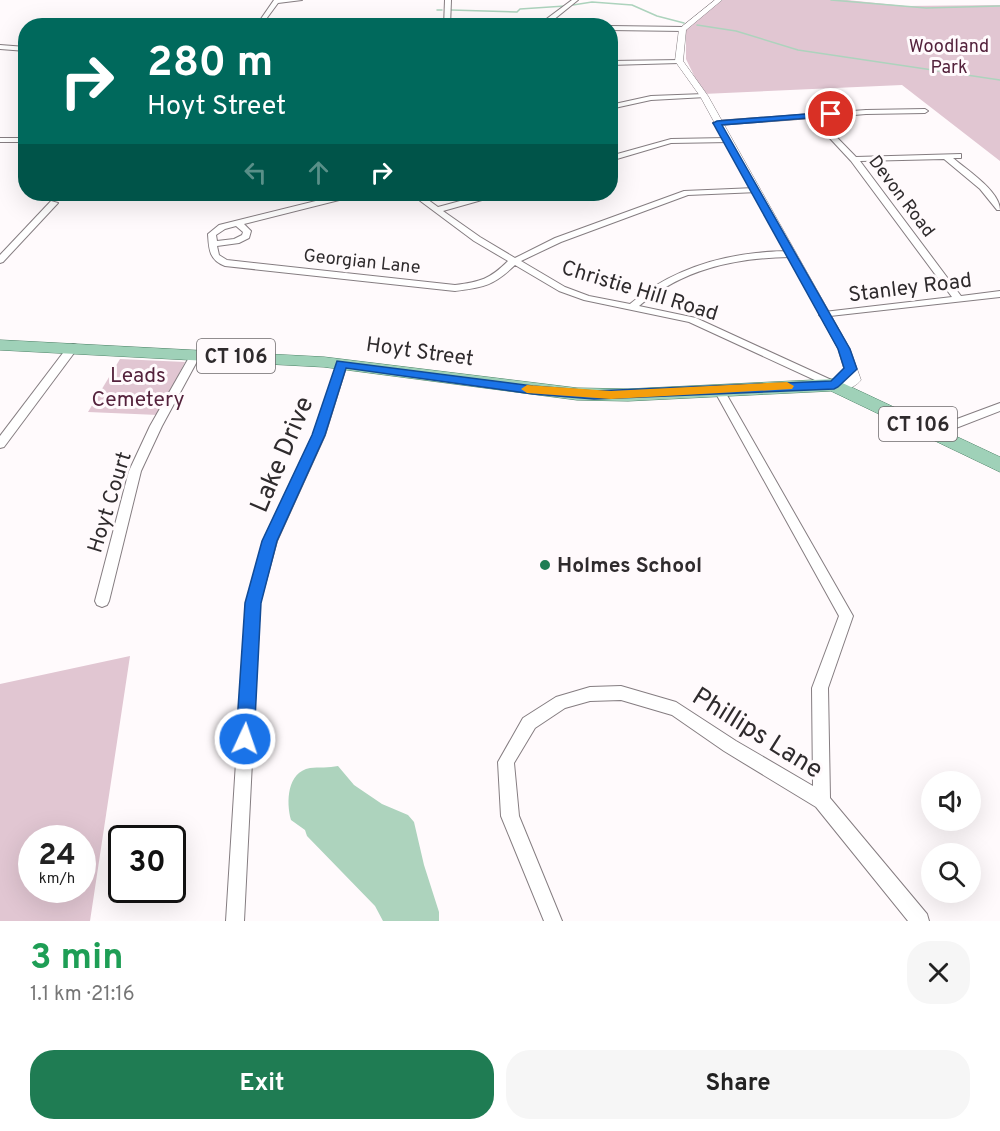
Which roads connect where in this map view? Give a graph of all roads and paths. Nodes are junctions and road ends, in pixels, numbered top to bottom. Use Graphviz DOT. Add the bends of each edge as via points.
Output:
graph roads {
  1 [pos="298,0"];
  2 [pos="448,0"];
  3 [pos="575,0"];
  4 [pos="719,0"];
  5 [pos="277,1"];
  6 [pos="264,18"];
  7 [pos="447,18"];
  8 [pos="552,18"];
  9 [pos="618,28"];
  10 [pos="683,29"];
  11 [pos="0,46"];
  12 [pos="18,48"];
  13 [pos="679,61"];
  14 [pos="618,63"];
  15 [pos="704,96"];
  16 [pos="618,105"];
  17 [pos="925,111"];
  18 [pos="813,116"];
  19 [pos="717,123"];
  20 [pos="0,140"];
  21 [pos="18,140"];
  22 [pos="727,140"];
  23 [pos="945,156"];
  24 [pos="957,156"];
  25 [pos="618,157"];
  26 [pos="854,159"];
  27 [pos="755,190"];
  28 [pos="324,201"];
  29 [pos="424,201"];
  30 [pos="468,201"];
  31 [pos="54,203"];
  32 [pos="1000,208"];
  33 [pos="436,210"];
  34 [pos="237,223"];
  35 [pos="213,244"];
  36 [pos="790,254"];
  37 [pos="0,260"];
  38 [pos="513,262"];
  39 [pos="1000,294"];
  40 [pos="959,300"];
  41 [pos="633,306"];
  42 [pos="825,315"];
  43 [pos="0,345"];
  44 [pos="72,347"];
  45 [pos="196,354"];
  46 [pos="342,363"];
  47 [pos="834,385"];
  48 [pos="719,390"];
  49 [pos="1000,407"];
  50 [pos="934,432"];
  51 [pos="0,444"];
  52 [pos="1000,465"];
  53 [pos="102,601"];
  54 [pos="822,801"];
  55 [pos="235,921"];
  56 [pos="553,921"];
  57 [pos="920,921"];
  1 -- 5 [label="street"];
  2 -- 7 [label="street"];
  3 -- 8 [label="street"];
  4 -- 10 [label="street"];
  5 -- 6 [label="street"];
  9 -- 10 [label="street"];
  10 -- 13 [label="street"];
  11 -- 12 [label="street"];
  13 -- 14 [label="street"];
  13 -- 15 [label="street"];
  15 -- 16 [label="street" via="651,98"];
  15 -- 19 [label="street"];
  17 -- 18 [label="street"];
  18 -- 19 [label="street"];
  18 -- 26 [label="street, Devon Road"];
  19 -- 22 [label="street"];
  20 -- 21 [label="street"];
  22 -- 25 [label="street" via="671,141"];
  22 -- 27 [label="street"];
  23 -- 24 [label="street"];
  23 -- 26 [label="street"];
  23 -- 32 [label="street" via="983,187"];
  26 -- 40 [label="street, Devon Road"];
  27 -- 36 [label="street"];
  27 -- 38 [label="street" via="687,193 558,240"];
  28 -- 34 [label="street"];
  29 -- 33 [label="street, Christie Hill Road"];
  30 -- 33 [label="street"];
  31 -- 37 [label="street"];
  33 -- 38 [label="street, Christie Hill Road"];
  34 -- 35 [label="street" via="215,231"];
  34 -- 35 [label="street" via="246,236"];
  35 -- 38 [label="street, Georgian Lane" via="212,253 224,263 455,288 481,285"];
  36 -- 41 [label="street" via="757,254 706,266 662,283"];
  36 -- 42 [label="street"];
  38 -- 41 [label="street, Christie Hill Road" via="562,289"];
  39 -- 40 [label="street, Stanley Road"];
  40 -- 42 [label="street, Stanley Road"];
  41 -- 47 [label="street, Christie Hill Road" via="692,320"];
  42 -- 47 [label="street" via="854,376 851,383"];
  43 -- 44 [label="main road, Hoyt Street / CT 106"];
  44 -- 45 [label="main road, Hoyt Street / CT 106"];
  44 -- 51 [label="street"];
  45 -- 46 [label="main road, Hoyt Street / CT 106"];
  45 -- 53 [label="street, Hoyt Court" via="135,471"];
  46 -- 48 [label="main road, Hoyt Street / CT 106" via="577,394"];
  46 -- 55 [label="street, Lake Drive" via="319,435 270,541 253,603"];
  47 -- 48 [label="main road, Hoyt Street / CT 106"];
  47 -- 50 [label="main road, CT 106"];
  48 -- 54 [label="street, Phillips Lane" via="846,616 820,688"];
  49 -- 50 [label="street"];
  50 -- 52 [label="main road, CT 106"];
  54 -- 56 [label="street, Phillips Lane" via="676,709 621,693 590,694 561,702 529,723 506,762 510,816"];
  54 -- 57 [label="street, Phillips Lane"];
}
